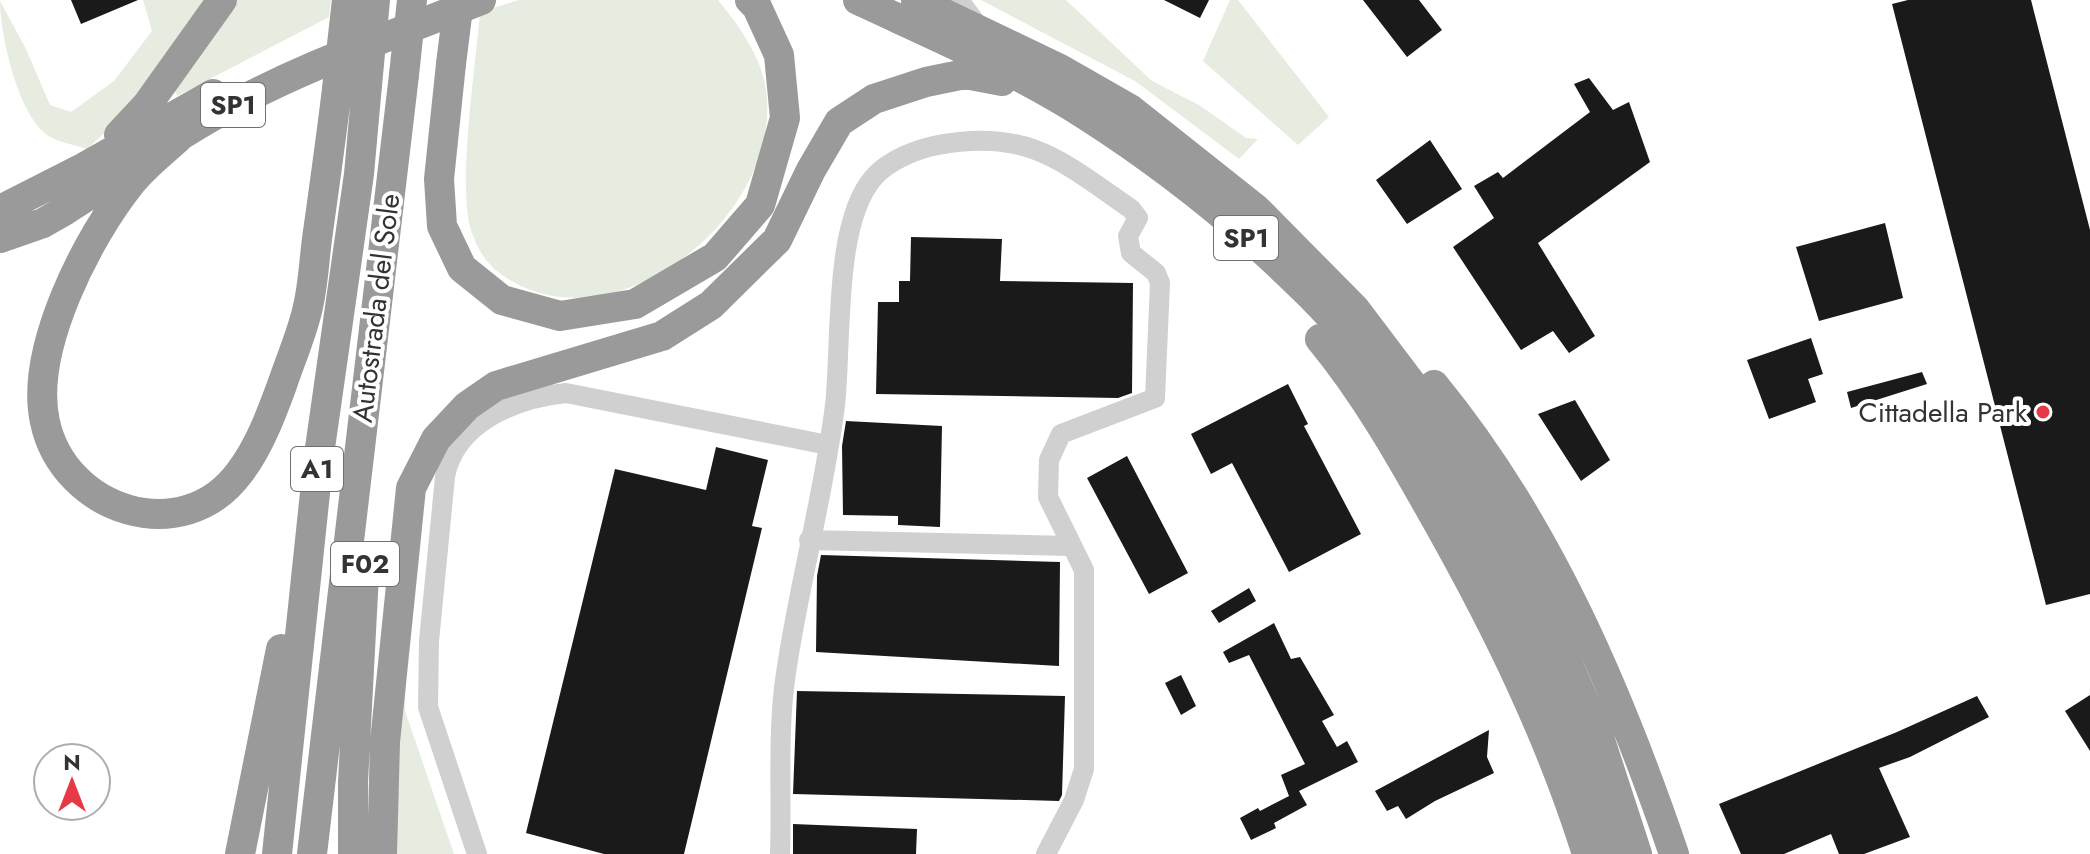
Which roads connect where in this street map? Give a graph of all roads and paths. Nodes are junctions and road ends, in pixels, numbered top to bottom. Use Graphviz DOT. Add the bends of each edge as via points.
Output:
graph roads {
  1 [pos="222,0"];
  2 [pos="347,0"];
  3 [pos="375,0"];
  4 [pos="412,0"];
  5 [pos="427,0"];
  6 [pos="459,0"];
  7 [pos="481,0"];
  8 [pos="750,0"];
  9 [pos="858,0"];
  10 [pos="916,0"];
  11 [pos="959,0"];
  12 [pos="981,30"];
  13 [pos="1039,88"];
  14 [pos="179,137"];
  15 [pos="99,158"];
  16 [pos="0,210"];
  17 [pos="0,238"];
  18 [pos="1303,254"];
  19 [pos="380,274"];
  20 [pos="828,445"];
  21 [pos="319,455"];
  22 [pos="809,540"];
  23 [pos="1069,546"];
  24 [pos="1616,851"];
  25 [pos="240,854"];
  26 [pos="277,854"];
  27 [pos="312,854"];
  28 [pos="353,854"];
  29 [pos="382,854"];
  30 [pos="477,854"];
  31 [pos="780,854"];
  32 [pos="1046,854"];
  33 [pos="1674,854"];
  1 -- 15 [label="highway" via="147,105"];
  2 -- 14 [label="highway, bridge" via="308,310 273,409 241,472 220,493 193,508 148,515 105,503 73,476 50,438 43,377 64,305 98,233 133,180"];
  3 -- 21 [label="highway, Autostrada del Sole / A1, bridge" via="359,174"];
  4 -- 19 [label="highway, Autostrada del Sole / A1, bridge"];
  5 -- 15 [label="highway, SP1" via="290,55"];
  6 -- 8 [label="highway, bridge" via="439,179 442,226 462,268 502,300 560,316 635,304 715,257 760,205 785,118 779,55"];
  7 -- 14 [label="highway, SP1" via="306,70"];
  9 -- 13 [label="highway, SP1"];
  10 -- 12 [label="highway, SP1"];
  11 -- 12 [label="street"];
  12 -- 18 [label="highway, SP1" via="1130,109 1226,183"];
  13 -- 24 [label="highway, SP1" via="1084,114 1202,201 1310,296 1370,366 1421,440 1535,649"];
  13 -- 29 [label="highway" via="965,74 874,99 839,122 777,240 711,305 662,336 496,386 467,406 436,439 411,488 385,742"];
  14 -- 17 [label="highway, SP1" via="43,223"];
  15 -- 16 [label="highway, SP1"];
  18 -- 24 [label="highway, SP1" via="1355,309 1417,391 1512,550 1587,709"];
  18 -- 33 [label="highway" via="1356,298 1413,359 1527,521 1562,579 1611,685"];
  19 -- 27 [label="highway, Autostrada del Sole / A1"];
  19 -- 28 [label="highway, F02"];
  20 -- 22 [label="street"];
  20 -- 23 [label="street" via="848,231 860,195 876,174 928,147 965,140 1022,144 1055,156 1131,209 1138,218 1128,246 1160,283 1155,398 1061,434 1054,444 1048,497"];
  20 -- 30 [label="street" via="566,393 515,404 457,444 445,477 428,707"];
  21 -- 25 [label="highway"];
  21 -- 26 [label="highway, Autostrada del Sole / A1"];
  22 -- 23 [label="street"];
  22 -- 31 [label="street" via="785,677"];
  23 -- 32 [label="street" via="1084,570 1084,769"];
}
